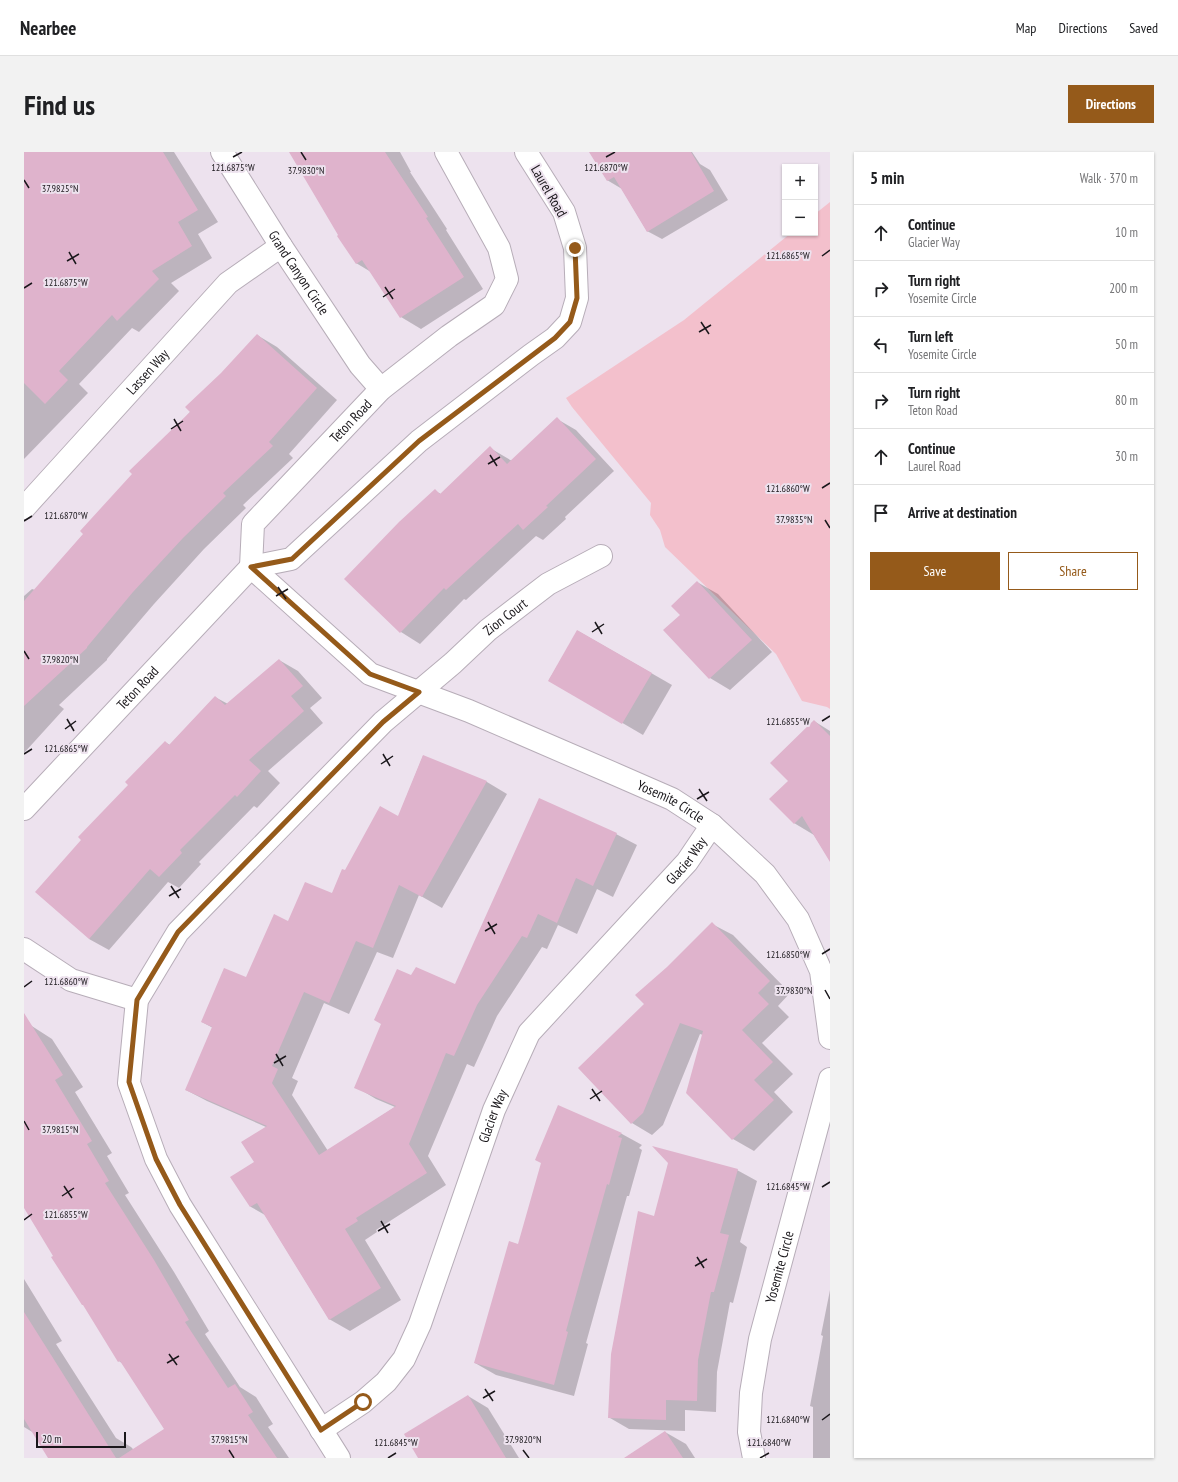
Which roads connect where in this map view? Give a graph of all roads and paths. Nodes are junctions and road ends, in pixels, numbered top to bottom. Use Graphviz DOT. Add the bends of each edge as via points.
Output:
graph roads {
  1 [pos="222,152"];
  2 [pos="446,152"];
  3 [pos="526,152"];
  4 [pos="281,246"];
  5 [pos="381,389"];
  6 [pos="24,508"];
  7 [pos="601,556"];
  8 [pos="251,567"];
  9 [pos="419,692"];
  10 [pos="24,809"];
  11 [pos="712,825"];
  12 [pos="24,949"];
  13 [pos="137,1000"];
  14 [pos="830,1038"];
  15 [pos="830,1079"];
  16 [pos="321,1430"];
  17 [pos="339,1458"];
  18 [pos="754,1458"];
  1 -- 4 [label="street, Grand Canyon Circle"];
  2 -- 5 [label="street, Teton Road" via="500,248 507,279 494,305"];
  3 -- 8 [label="street, Laurel Road" via="564,212 575,248 577,298 570,322 555,338 419,441 292,559"];
  4 -- 5 [label="street, Grand Canyon Circle" via="360,365"];
  4 -- 6 [label="street, Lassen Way" via="228,283"];
  5 -- 8 [label="street, Teton Road" via="253,524"];
  7 -- 9 [label="street, Zion Court" via="548,584 488,630"];
  8 -- 9 [label="street, Yosemite Circle" via="370,674"];
  8 -- 10 [label="street, Teton Road"];
  9 -- 11 [label="street, Yosemite Circle" via="672,799"];
  9 -- 13 [label="street" via="383,722 178,932"];
  11 -- 14 [label="street, Yosemite Circle" via="765,874 798,919 821,971"];
  11 -- 16 [label="street, Glacier Way" via="686,862 529,1033 494,1110 420,1324 404,1359 386,1382 369,1397"];
  12 -- 13 [label="street" via="71,980"];
  13 -- 16 [label="street" via="129,1082 156,1159 180,1205"];
  15 -- 18 [label="street, Yosemite Circle" via="760,1339 751,1393 749,1432"];
  16 -- 17 [label="street"];
}
